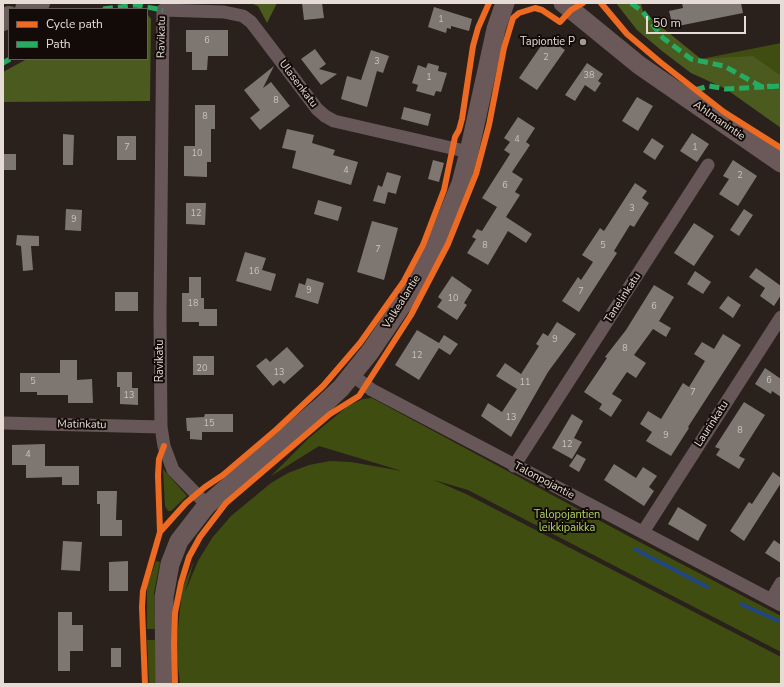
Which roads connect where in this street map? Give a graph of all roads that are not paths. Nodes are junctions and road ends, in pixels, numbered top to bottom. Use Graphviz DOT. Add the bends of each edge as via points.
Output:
graph roads {
  1 [pos="39,3"];
  2 [pos="505,3"];
  3 [pos="516,3"];
  4 [pos="562,3"];
  5 [pos="584,3"];
  6 [pos="28,8"];
  7 [pos="163,10"];
  8 [pos="495,37"];
  9 [pos="658,77"];
  10 [pos="469,152"];
  11 [pos="781,163"];
  12 [pos="708,165"];
  13 [pos="781,317"];
  14 [pos="352,375"];
  15 [pos="3,423"];
  16 [pos="161,427"];
  17 [pos="514,466"];
  18 [pos="207,505"];
  19 [pos="643,532"];
  20 [pos="781,583"];
  21 [pos="776,602"];
  22 [pos="165,684"];
  1 -- 6 [label="highway"];
  2 -- 8 [label="street, Valkealantie"];
  3 -- 8 [label="street, Valkealantie" via="505,15"];
  4 -- 9 [label="street, Ahlmanintie" via="595,31"];
  5 -- 9 [label="street, Ahlmanintie"];
  7 -- 10 [label="street, Ulasenkatu" via="224,12 243,16 317,109 334,121"];
  7 -- 16 [label="street, Ravikatu"];
  8 -- 10 [label="street, Valkealantie"];
  9 -- 11 [label="street, Ahlmanintie"];
  10 -- 14 [label="street, Valkealantie" via="452,208 433,250 391,322"];
  12 -- 17 [label="street, Tanelinkatu"];
  13 -- 19 [label="street, Laurinkatu"];
  14 -- 17 [label="street, Talonpojantie" via="372,390"];
  14 -- 18 [label="street, Valkealantie" via="323,405"];
  15 -- 16 [label="street, Matinkatu"];
  16 -- 18 [label="street, Ravikatu" via="164,446 173,470"];
  17 -- 19 [label="street, Talonpojantie"];
  18 -- 22 [label="street" via="179,541 166,581 163,636"];
  19 -- 21 [label="street, Talonpojantie"];
  20 -- 21 [label="street"];
}
